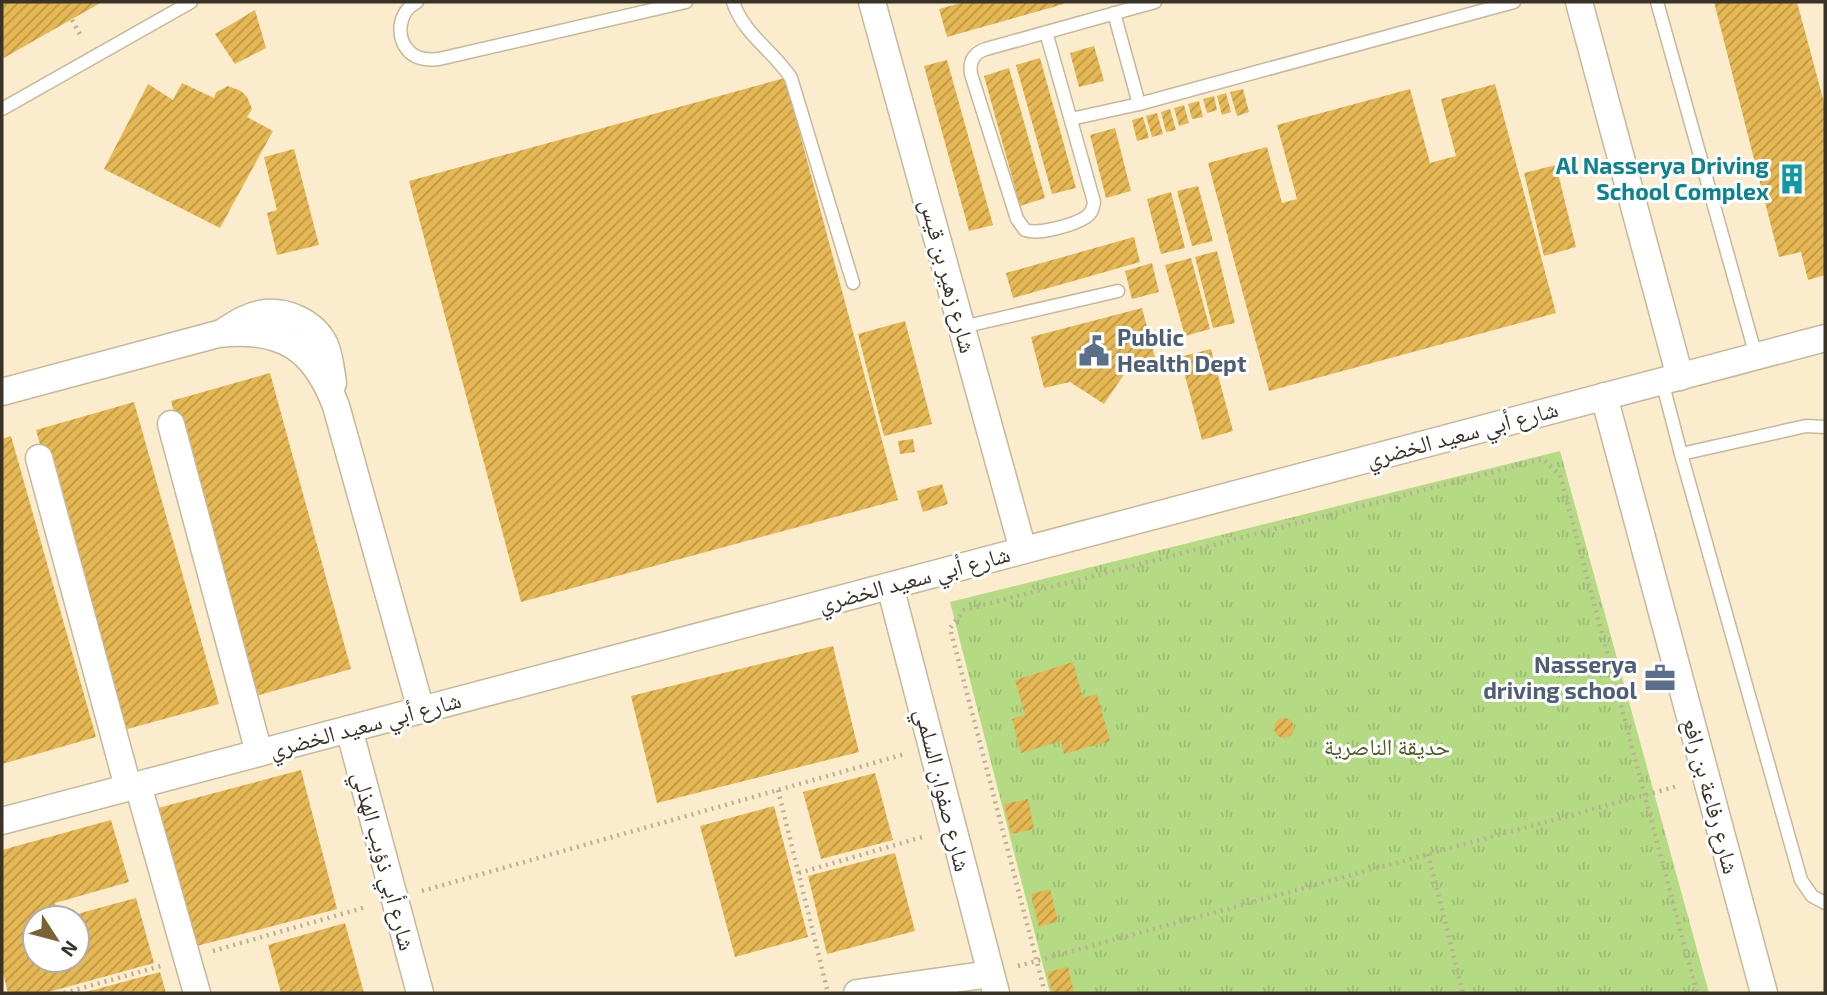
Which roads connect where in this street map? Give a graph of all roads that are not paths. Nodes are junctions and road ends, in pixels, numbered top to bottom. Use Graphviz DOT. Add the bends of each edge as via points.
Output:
graph roads {
  1 [pos="191,2"];
  2 [pos="417,2"];
  3 [pos="687,2"];
  4 [pos="733,2"];
  5 [pos="872,2"];
  6 [pos="1151,2"];
  7 [pos="1514,2"];
  8 [pos="1579,2"];
  9 [pos="1657,2"];
  10 [pos="1474,8"];
  11 [pos="1114,13"];
  12 [pos="1046,33"];
  13 [pos="1139,104"];
  14 [pos="2,109"];
  15 [pos="1071,119"];
  16 [pos="853,283"];
  17 [pos="1118,291"];
  18 [pos="962,327"];
  19 [pos="1825,338"];
  20 [pos="1756,356"];
  21 [pos="1671,379"];
  22 [pos="2,392"];
  23 [pos="1605,396"];
  24 [pos="171,424"];
  25 [pos="1825,427"];
  26 [pos="1681,454"];
  27 [pos="39,458"];
  28 [pos="1023,550"];
  29 [pos="890,586"];
  30 [pos="421,710"];
  31 [pos="349,729"];
  32 [pos="259,753"];
  33 [pos="133,786"];
  34 [pos="2,821"];
  35 [pos="1825,903"];
  36 [pos="993,983"];
  37 [pos="197,993"];
  38 [pos="420,993"];
  39 [pos="857,993"];
  40 [pos="1763,993"];
  1 -- 14 [label="lane"];
  2 -- 3 [label="lane" via="404,15 403,43 412,54 439,60"];
  4 -- 16 [label="lane" via="750,34 791,78"];
  5 -- 18 [label="street, شارع زهير بن قيس"];
  6 -- 11 [label="lane"];
  7 -- 10 [label="lane"];
  8 -- 21 [label="street"];
  9 -- 20 [label="lane"];
  10 -- 13 [label="lane"];
  11 -- 12 [label="lane"];
  11 -- 13 [label="lane"];
  12 -- 15 [label="lane"];
  12 -- 15 [label="lane" via="979,51 970,67 1017,219 1025,230 1044,231 1085,218 1093,208 1094,195"];
  13 -- 15 [label="lane"];
  17 -- 18 [label="lane"];
  18 -- 28 [label="street, شارع زهير بن قيس"];
  19 -- 20 [label="street, شارع أبي سعيد الخضري"];
  20 -- 21 [label="street, شارع أبي سعيد الخضري"];
  21 -- 23 [label="street, شارع أبي سعيد الخضري"];
  21 -- 26 [label="lane"];
  22 -- 30 [label="street" via="218,334 261,314 298,318 313,329 330,361 336,407"];
  23 -- 28 [label="street, شارع أبي سعيد الخضري"];
  23 -- 40 [label="street, شارع رفاعة بن رافع"];
  24 -- 32 [label="street"];
  25 -- 26 [label="lane" via="1807,426"];
  26 -- 35 [label="lane" via="1801,880 1812,896"];
  27 -- 33 [label="street"];
  28 -- 29 [label="street, شارع أبي سعيد الخضري"];
  29 -- 30 [label="street, شارع أبي سعيد الخضري"];
  29 -- 36 [label="street, شارع صفوان السلمي"];
  30 -- 31 [label="street, شارع أبي سعيد الخضري"];
  31 -- 32 [label="street, شارع أبي سعيد الخضري"];
  31 -- 38 [label="street, شارع أبي ذؤيب الهذلي"];
  32 -- 33 [label="street, شارع أبي سعيد الخضري"];
  33 -- 34 [label="street, شارع أبي سعيد الخضري"];
  33 -- 37 [label="street"];
  36 -- 39 [label="street"];
}
